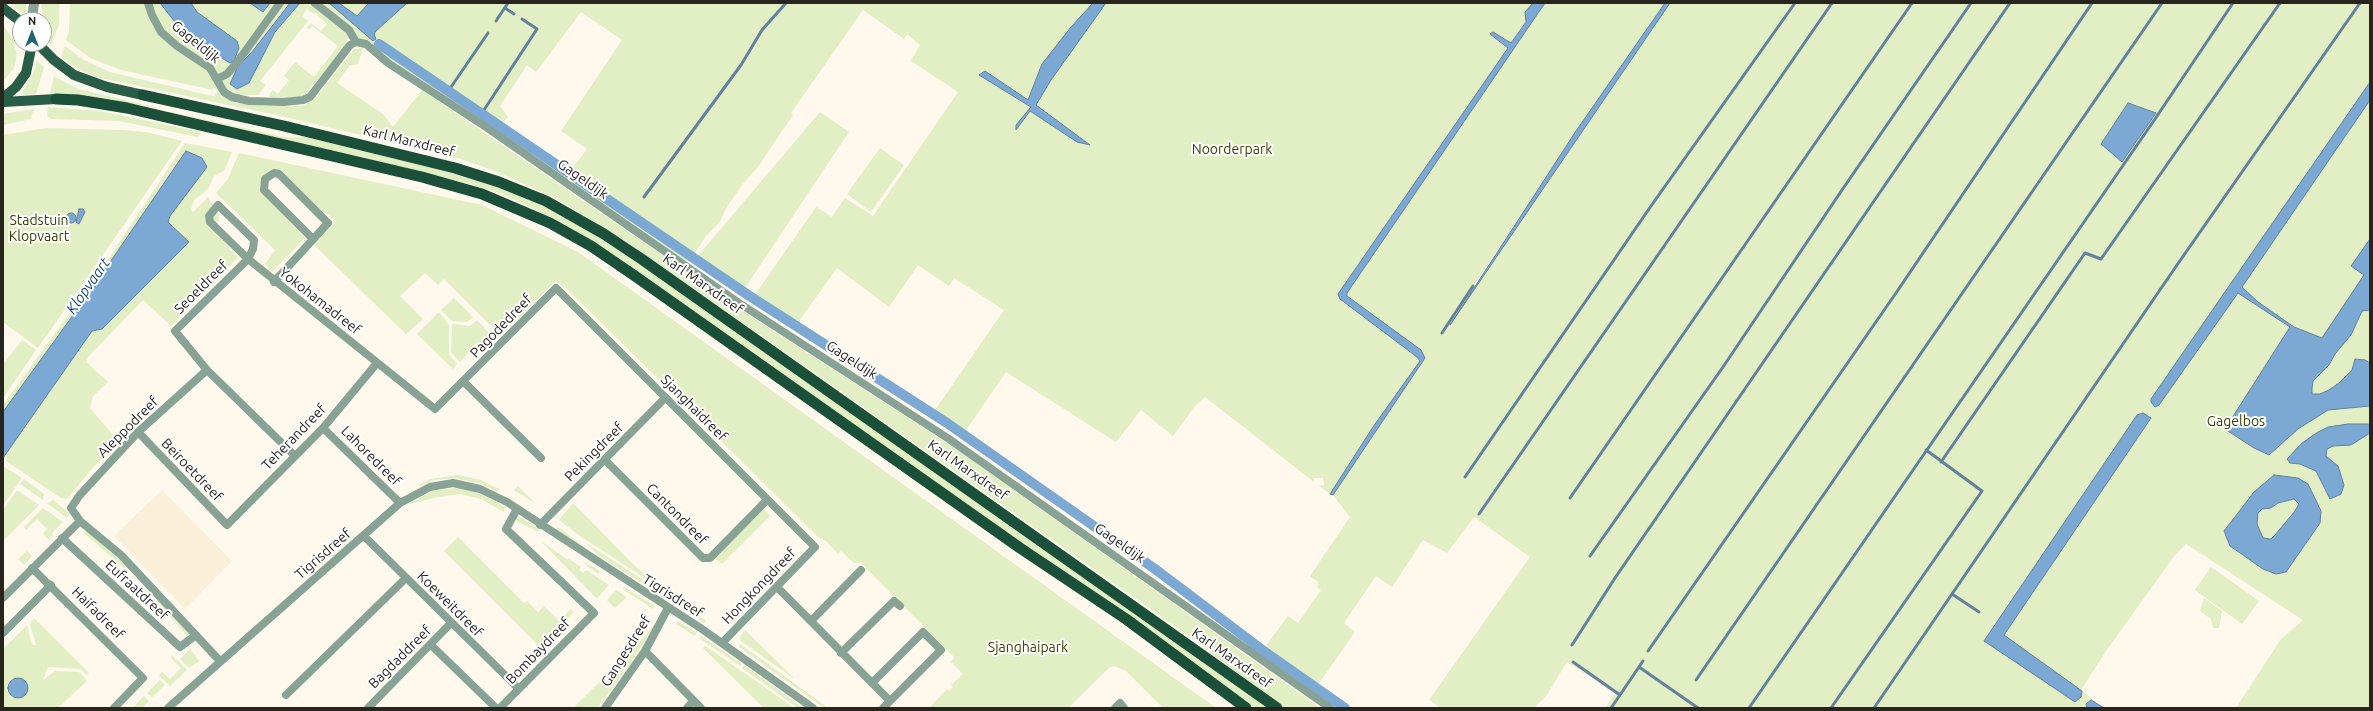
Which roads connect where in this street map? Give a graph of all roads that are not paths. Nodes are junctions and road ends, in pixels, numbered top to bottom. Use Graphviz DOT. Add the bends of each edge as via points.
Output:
graph roads {
  1 [pos="148,3"];
  2 [pos="280,3"];
  3 [pos="315,3"];
  4 [pos="3,8"];
  5 [pos="12,15"];
  6 [pos="356,42"];
  7 [pos="30,52"];
  8 [pos="46,52"];
  9 [pos="217,79"];
  10 [pos="143,95"];
  11 [pos="3,98"];
  12 [pos="56,99"];
  13 [pos="3,102"];
  14 [pos="313,239"];
  15 [pos="248,259"];
  16 [pos="274,282"];
  17 [pos="556,288"];
  18 [pos="377,363"];
  19 [pos="207,370"];
  20 [pos="464,382"];
  21 [pos="665,398"];
  22 [pos="324,428"];
  23 [pos="138,432"];
  24 [pos="294,455"];
  25 [pos="541,458"];
  26 [pos="605,460"];
  27 [pos="767,500"];
  28 [pos="400,503"];
  29 [pos="71,508"];
  30 [pos="517,509"];
  31 [pos="80,521"];
  32 [pos="227,525"];
  33 [pos="540,525"];
  34 [pos="364,536"];
  35 [pos="62,538"];
  36 [pos="815,547"];
  37 [pos="32,568"];
  38 [pos="861,570"];
  39 [pos="406,578"];
  40 [pos="51,585"];
  41 [pos="776,586"];
  42 [pos="3,598"];
  43 [pos="900,606"];
  44 [pos="668,608"];
  45 [pos="811,621"];
  46 [pos="451,623"];
  47 [pos="3,633"];
  48 [pos="196,635"];
  49 [pos="722,643"];
  50 [pos="431,645"];
  51 [pos="645,651"];
  52 [pos="841,653"];
  53 [pos="220,662"];
  54 [pos="872,683"];
  55 [pos="519,689"];
  56 [pos="286,695"];
  57 [pos="693,701"];
  58 [pos="890,701"];
  59 [pos="114,708"];
  60 [pos="169,708"];
  61 [pos="368,708"];
  62 [pos="496,708"];
  63 [pos="500,708"];
  64 [pos="605,708"];
  65 [pos="686,708"];
  66 [pos="701,708"];
  67 [pos="813,708"];
  68 [pos="883,708"];
  69 [pos="1115,708"];
  70 [pos="1124,708"];
  71 [pos="1246,708"];
  72 [pos="1277,708"];
  73 [pos="1330,708"];
  1 -- 9 [label="street, Gageldijk" via="161,32 210,68"];
  2 -- 9 [label="street, Gageldijk" via="227,74"];
  3 -- 6 [label="street, Gageldijk" via="349,30"];
  4 -- 5 [label="main road"];
  6 -- 9 [label="street, Gageldijk" via="350,45 310,97 303,100 265,102 232,97 221,89"];
  6 -- 73 [label="street, Gageldijk" via="366,44 388,63 739,303 950,439"];
  7 -- 11 [label="main road" via="26,73 16,87"];
  8 -- 10 [label="main road, Karl Marxdreef" via="74,75 107,87"];
  10 -- 72 [label="highway, Karl Marxdreef" via="455,168 499,182 546,202 604,234 643,260"];
  12 -- 13 [label="main road"];
  12 -- 71 [label="highway" via="78,100 141,111 422,177 482,194 550,223 591,246 635,276 1020,548 1126,619"];
  14 -- 14 [label="street" via="328,223 279,174 274,173 266,179 264,190"];
  14 -- 16 [label="street"];
  15 -- 15 [label="street, Yokohamadreef" via="210,222 209,216 218,205 254,240"];
  15 -- 16 [label="street, Yokohamadreef"];
  15 -- 19 [label="street, Seoeldreef" via="175,331"];
  16 -- 18 [label="street, Yokohamadreef"];
  17 -- 20 [label="street, Pagodedreef"];
  17 -- 21 [label="street, Sjanghaidreef"];
  18 -- 20 [label="street, Pagodedreef" via="435,409"];
  18 -- 22 [label="street, Teherandreef"];
  19 -- 23 [label="street, Aleppodreef"];
  19 -- 24 [label="street"];
  20 -- 25 [label="street"];
  21 -- 26 [label="street, Pekingdreef"];
  21 -- 27 [label="street, Sjanghaidreef"];
  22 -- 24 [label="street, Teherandreef"];
  22 -- 28 [label="street, Lahoredreef"];
  23 -- 29 [label="street, Aleppodreef"];
  23 -- 32 [label="street, Beiroetdreef"];
  24 -- 32 [label="street, Teherandreef"];
  26 -- 27 [label="street, Cantondreef" via="703,558 710,558"];
  26 -- 33 [label="street, Pekingdreef"];
  27 -- 36 [label="street, Sjanghaidreef"];
  28 -- 30 [label="street, Tigrisdreef" via="430,487 462,484 486,491"];
  28 -- 34 [label="street, Tigrisdreef"];
  29 -- 31 [label="street, Eufraatdreef"];
  30 -- 33 [label="street, Tigrisdreef"];
  30 -- 55 [label="street, Bombaydreef" via="506,529 594,613"];
  31 -- 35 [label="street"];
  31 -- 48 [label="street, Eufraatdreef" via="121,555"];
  33 -- 44 [label="street, Tigrisdreef"];
  34 -- 39 [label="street, Koeweitdreef"];
  34 -- 53 [label="street, Tigrisdreef"];
  35 -- 37 [label="street"];
  35 -- 48 [label="street, Eufraatdreef" via="180,647"];
  36 -- 41 [label="street, Hongkongdreef"];
  37 -- 40 [label="street, Haifadreef"];
  37 -- 42 [label="street"];
  38 -- 45 [label="street"];
  39 -- 46 [label="street, Koeweitdreef"];
  39 -- 56 [label="street"];
  40 -- 47 [label="street"];
  40 -- 59 [label="street, Haifadreef" via="143,678"];
  41 -- 45 [label="street"];
  41 -- 49 [label="street, Hongkongdreef"];
  43 -- 52 [label="street" via="894,601"];
  44 -- 49 [label="street, Tigrisdreef"];
  44 -- 51 [label="street, Gangesdreef"];
  45 -- 52 [label="street"];
  46 -- 50 [label="street, Bagdaddreef"];
  46 -- 55 [label="street, Koeweitdreef"];
  48 -- 53 [label="street, Eufraatdreef"];
  49 -- 67 [label="street, Tigrisdreef"];
  50 -- 61 [label="street, Bagdaddreef"];
  50 -- 62 [label="street"];
  51 -- 57 [label="street"];
  51 -- 64 [label="street, Gangesdreef"];
  52 -- 54 [label="street"];
  53 -- 60 [label="street, Tigrisdreef"];
  54 -- 58 [label="street"];
  54 -- 58 [label="street" via="923,632 941,650"];
  55 -- 63 [label="street, Bombaydreef"];
  57 -- 65 [label="street"];
  57 -- 66 [label="street"];
  58 -- 68 [label="street"];
  69 -- 70 [label="street" via="1120,704"];
}
